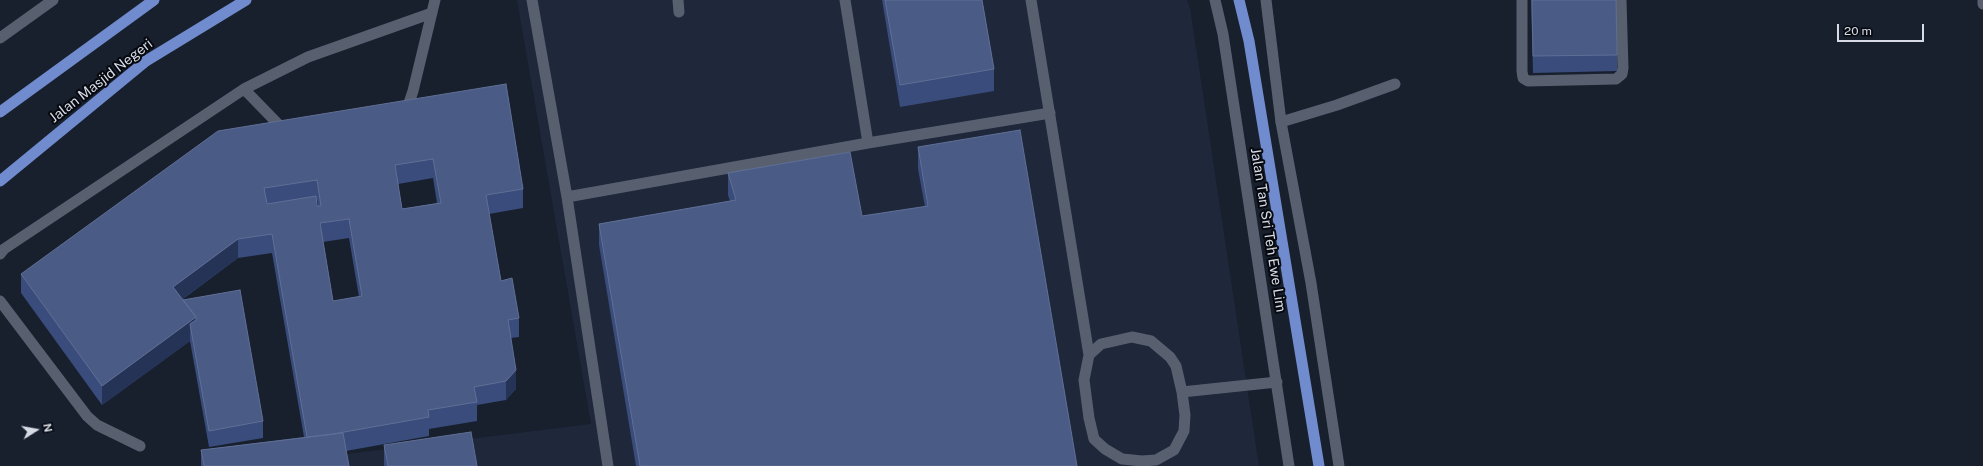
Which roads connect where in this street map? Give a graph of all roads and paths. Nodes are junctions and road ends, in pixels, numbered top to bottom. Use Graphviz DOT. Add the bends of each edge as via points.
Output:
graph roads {
  1 [pos="54,0"];
  2 [pos="154,0"];
  3 [pos="246,0"];
  4 [pos="435,0"];
  5 [pos="532,0"];
  6 [pos="678,0"];
  7 [pos="844,0"];
  8 [pos="1030,0"];
  9 [pos="1215,0"];
  10 [pos="1239,0"];
  11 [pos="1266,0"];
  12 [pos="1522,0"];
  13 [pos="1621,0"];
  14 [pos="1982,0"];
  15 [pos="1983,4"];
  16 [pos="679,12"];
  17 [pos="432,13"];
  18 [pos="0,38"];
  19 [pos="1395,84"];
  20 [pos="244,89"];
  21 [pos="0,112"];
  22 [pos="391,113"];
  23 [pos="1050,113"];
  24 [pos="1282,122"];
  25 [pos="296,126"];
  26 [pos="868,143"];
  27 [pos="0,181"];
  28 [pos="567,197"];
  29 [pos="0,254"];
  30 [pos="0,301"];
  31 [pos="1089,354"];
  32 [pos="1277,382"];
  33 [pos="1182,392"];
  34 [pos="140,446"];
  35 [pos="1105,449"];
  36 [pos="1166,461"];
  37 [pos="608,466"];
  38 [pos="1116,466"];
  39 [pos="1290,466"];
  40 [pos="1320,466"];
  41 [pos="1339,466"];
  1 -- 18 [label="main road"];
  2 -- 21 [label="highway"];
  3 -- 27 [label="highway, Jalan Masjid Negeri" via="146,61"];
  4 -- 17 [label="main road"];
  5 -- 28 [label="main road"];
  6 -- 16 [label="main road"];
  7 -- 26 [label="main road"];
  8 -- 23 [label="main road"];
  9 -- 32 [label="main road, Jalan Tan Sri Teh Ewe Lim"];
  10 -- 40 [label="highway" via="1249,41"];
  11 -- 24 [label="main road"];
  12 -- 13 [label="main road" via="1522,71 1523,78 1528,81 1616,79 1622,74"];
  14 -- 15 [label="main road"];
  17 -- 20 [label="main road" via="308,57"];
  17 -- 22 [label="main road" via="408,106 399,112"];
  19 -- 24 [label="main road"];
  20 -- 25 [label="main road" via="279,125"];
  20 -- 29 [label="main road"];
  23 -- 26 [label="main road"];
  23 -- 31 [label="main road"];
  24 -- 41 [label="main road" via="1311,283"];
  26 -- 28 [label="main road"];
  28 -- 37 [label="main road"];
  30 -- 34 [label="main road" via="87,416 97,425"];
  31 -- 33 [label="main road" via="1100,344 1113,340 1132,337 1151,341 1170,356 1176,366"];
  31 -- 35 [label="main road" via="1084,380 1089,418 1094,439"];
  32 -- 33 [label="main road"];
  32 -- 39 [label="main road, Jalan Tan Sri Teh Ewe Lim"];
  33 -- 36 [label="main road" via="1184,431"];
  35 -- 36 [label="main road" via="1122,459"];
  35 -- 38 [label="main road"];
}
